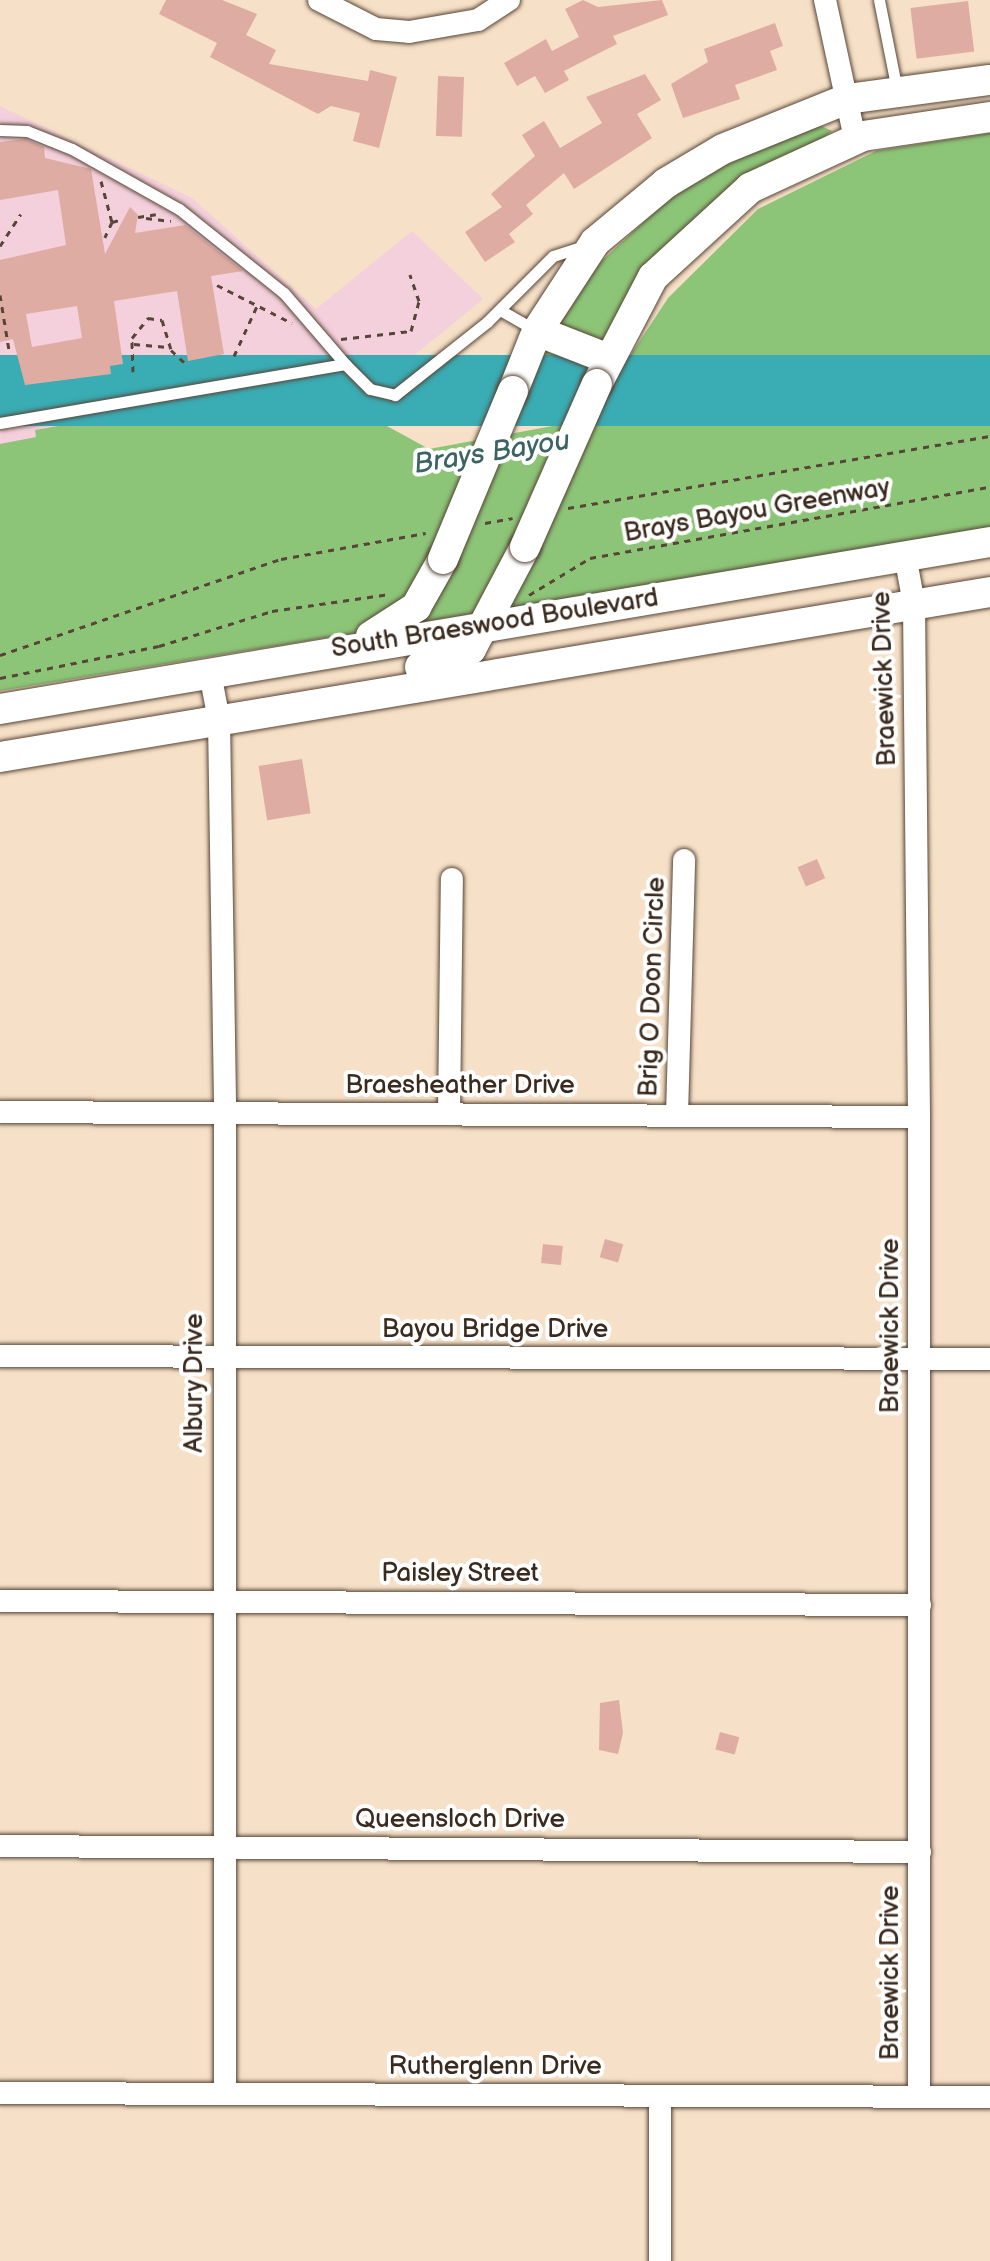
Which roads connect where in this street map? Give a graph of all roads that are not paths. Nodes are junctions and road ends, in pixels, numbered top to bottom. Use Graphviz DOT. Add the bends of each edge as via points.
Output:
graph roads {
  1 [pos="319,0"];
  2 [pos="509,0"];
  3 [pos="825,0"];
  4 [pos="879,0"];
  5 [pos="990,80"];
  6 [pos="897,91"];
  7 [pos="847,99"];
  8 [pos="990,117"];
  9 [pos="0,130"];
  10 [pos="855,139"];
  11 [pos="595,242"];
  12 [pos="500,310"];
  13 [pos="537,331"];
  14 [pos="345,364"];
  15 [pos="603,372"];
  16 [pos="0,423"];
  17 [pos="990,542"];
  18 [pos="905,555"];
  19 [pos="525,583"];
  20 [pos="990,592"];
  21 [pos="914,604"];
  22 [pos="558,614"];
  23 [pos="484,626"];
  24 [pos="344,648"];
  25 [pos="210,673"];
  26 [pos="316,701"];
  27 [pos="0,709"];
  28 [pos="219,720"];
  29 [pos="0,757"];
  30 [pos="684,860"];
  31 [pos="452,879"];
  32 [pos="0,1112"];
  33 [pos="225,1113"];
  34 [pos="449,1114"];
  35 [pos="677,1115"];
  36 [pos="919,1117"];
  37 [pos="0,1356"];
  38 [pos="224,1357"];
  39 [pos="919,1359"];
  40 [pos="990,1359"];
  41 [pos="0,1601"];
  42 [pos="222,1601"];
  43 [pos="920,1605"];
  44 [pos="0,1846"];
  45 [pos="225,1847"];
  46 [pos="920,1852"];
  47 [pos="0,2093"];
  48 [pos="225,2094"];
  49 [pos="660,2096"];
  50 [pos="919,2096"];
  51 [pos="990,2097"];
  52 [pos="660,2261"];
  1 -- 2 [label="street" via="376,29 409,32 478,20"];
  3 -- 7 [label="street"];
  4 -- 6 [label="lane"];
  5 -- 6 [label="main road"];
  6 -- 7 [label="main road"];
  7 -- 10 [label="street"];
  7 -- 11 [label="main road" via="723,149 666,183"];
  8 -- 10 [label="main road"];
  9 -- 14 [label="lane" via="27,131 98,163 190,218 284,293"];
  10 -- 15 [label="main road" via="791,166 720,209 653,277"];
  11 -- 12 [label="lane" via="553,256"];
  11 -- 13 [label="main road"];
  12 -- 13 [label="lane"];
  12 -- 14 [label="lane" via="395,395 370,389"];
  13 -- 15 [label="main road"];
  13 -- 24 [label="main road, bridge" via="416,607"];
  14 -- 16 [label="lane"];
  15 -- 19 [label="main road, bridge" via="525,547"];
  17 -- 18 [label="main road, South Braeswood Boulevard"];
  18 -- 21 [label="street, Braewick Drive"];
  18 -- 22 [label="main road, South Braeswood Boulevard"];
  19 -- 22 [label="main road" via="526,597"];
  19 -- 23 [label="main road"];
  20 -- 21 [label="main road, South Braeswood Boulevard"];
  21 -- 26 [label="main road, South Braeswood Boulevard"];
  21 -- 36 [label="street, Braewick Drive"];
  22 -- 23 [label="main road, South Braeswood Boulevard"];
  23 -- 24 [label="main road, South Braeswood Boulevard"];
  23 -- 26 [label="main road" via="458,657 351,682"];
  24 -- 25 [label="main road, South Braeswood Boulevard"];
  25 -- 27 [label="main road, South Braeswood Boulevard"];
  25 -- 28 [label="street, Albury Drive"];
  26 -- 28 [label="main road, South Braeswood Boulevard"];
  28 -- 29 [label="main road, South Braeswood Boulevard"];
  28 -- 33 [label="street, Albury Drive"];
  30 -- 35 [label="street, Brig O Doon Circle"];
  31 -- 34 [label="street"];
  32 -- 33 [label="street, Braesheather Drive"];
  33 -- 34 [label="street, Braesheather Drive"];
  33 -- 38 [label="street, Albury Drive"];
  34 -- 35 [label="street, Braesheather Drive"];
  35 -- 36 [label="street, Braesheather Drive"];
  36 -- 39 [label="street, Braewick Drive"];
  37 -- 38 [label="street, Bayou Bridge Drive"];
  38 -- 39 [label="street, Bayou Bridge Drive"];
  38 -- 42 [label="street, Albury Drive"];
  39 -- 40 [label="street, Bayou Bridge Drive"];
  39 -- 43 [label="street, Braewick Drive"];
  41 -- 42 [label="street, Paisley Street"];
  42 -- 43 [label="street, Paisley Street"];
  42 -- 45 [label="street, Albury Drive"];
  43 -- 46 [label="street, Braewick Drive"];
  44 -- 45 [label="street, Queensloch Drive"];
  45 -- 46 [label="street, Queensloch Drive"];
  45 -- 48 [label="street, Albury Drive"];
  46 -- 50 [label="street, Braewick Drive"];
  47 -- 48 [label="street, Rutherglenn Drive"];
  48 -- 49 [label="street, Rutherglenn Drive"];
  49 -- 50 [label="street, Rutherglenn Drive"];
  49 -- 52 [label="street"];
  50 -- 51 [label="street, Rutherglenn Drive"];
}
